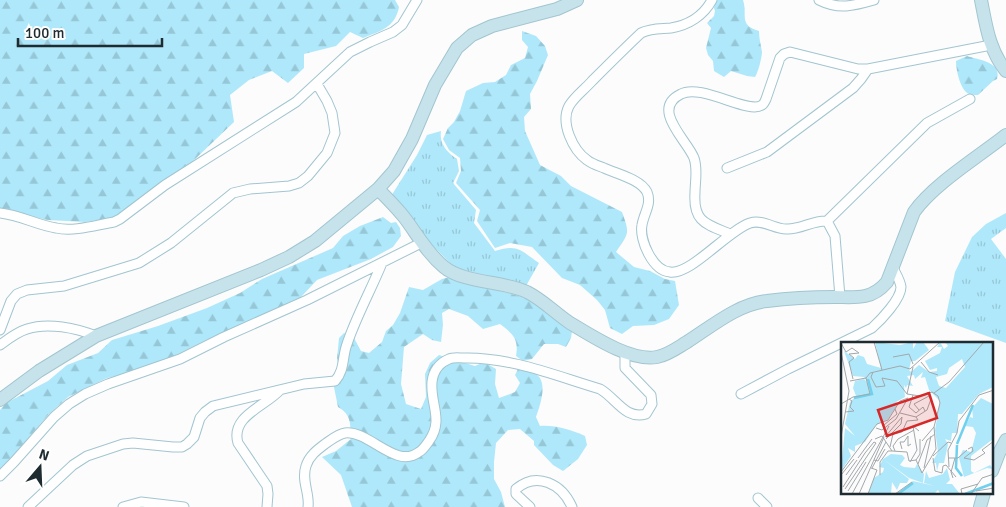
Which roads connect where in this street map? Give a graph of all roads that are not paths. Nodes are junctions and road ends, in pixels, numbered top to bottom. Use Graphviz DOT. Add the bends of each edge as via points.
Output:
graph roads {
  1 [pos="417,0"];
  2 [pos="577,0"];
  3 [pos="712,0"];
  4 [pos="819,0"];
  5 [pos="874,0"];
  6 [pos="981,0"];
  7 [pos="991,45"];
  8 [pos="868,69"];
  9 [pos="1006,71"];
  10 [pos="317,84"];
  11 [pos="970,99"];
  12 [pos="1006,135"];
  13 [pos="727,168"];
  14 [pos="378,189"];
  15 [pos="0,213"];
  16 [pos="827,221"];
  17 [pos="730,234"];
  18 [pos="421,242"];
  19 [pos="382,263"];
  20 [pos="893,268"];
  21 [pos="840,297"];
  22 [pos="0,330"];
  23 [pos="96,336"];
  24 [pos="843,342"];
  25 [pos="841,343"];
  26 [pos="0,345"];
  27 [pos="625,354"];
  28 [pos="280,390"];
  29 [pos="740,394"];
  30 [pos="0,400"];
  31 [pos="1006,440"];
  32 [pos="994,467"];
  33 [pos="0,476"];
  34 [pos="984,494"];
  35 [pos="758,498"];
  36 [pos="28,507"];
  37 [pos="123,507"];
  38 [pos="184,507"];
  39 [pos="267,507"];
  40 [pos="308,507"];
  41 [pos="530,507"];
  42 [pos="572,507"];
  43 [pos="767,507"];
  44 [pos="980,507"];
  1 -- 10 [label="street" via="402,25 350,52"];
  2 -- 14 [label="street" via="492,26 472,35 457,48 435,85 402,158"];
  3 -- 17 [label="street" via="705,12 689,22 641,33 574,100 569,107 567,125 573,144 588,161 640,184 647,193 649,204 641,232 656,266 671,273 679,272"];
  4 -- 5 [label="street" via="838,7"];
  6 -- 7 [label="street"];
  7 -- 8 [label="street"];
  7 -- 9 [label="street"];
  8 -- 13 [label="street" via="853,88 767,152"];
  8 -- 17 [label="street" via="790,52 780,58 766,99 760,106 747,106 690,91 676,96 669,113 671,122 694,159 696,213 704,223"];
  10 -- 15 [label="street" via="296,102 165,185 114,222 67,229"];
  10 -- 22 [label="street" via="332,113 335,133 327,153 308,176 289,186 233,193 149,259 64,286 17,294"];
  11 -- 16 [label="street" via="927,123"];
  12 -- 20 [label="street" via="921,202 914,212"];
  14 -- 18 [label="street"];
  14 -- 23 [label="street" via="315,241 289,256"];
  16 -- 17 [label="street" via="784,230 756,222"];
  16 -- 21 [label="street" via="835,236"];
  18 -- 19 [label="street"];
  18 -- 27 [label="street" via="453,273 527,292 569,322"];
  19 -- 28 [label="street" via="346,345 344,362 335,381"];
  19 -- 33 [label="street" via="180,359 85,394 54,417"];
  20 -- 21 [label="street" via="880,290 860,297"];
  20 -- 24 [label="street" via="900,280 900,291 881,320"];
  21 -- 27 [label="street" via="758,302 730,314 666,354 641,358"];
  23 -- 26 [label="street" via="81,330 43,326 27,328"];
  23 -- 30 [label="street"];
  25 -- 29 [label="street"];
  27 -- 40 [label="street" via="625,368 651,395 652,404 646,414 627,412 600,389 534,369 486,358 450,358 434,372 436,425 419,452 403,457 354,434 345,433 333,438 311,456 306,465 304,482"];
  28 -- 36 [label="street" via="213,406 200,418 191,441 182,447 123,444 79,460"];
  28 -- 39 [label="street" via="274,398 245,417 237,428 236,437 267,486"];
  31 -- 32 [label="street"];
  34 -- 44 [label="street"];
  35 -- 43 [label="street"];
  37 -- 38 [label="street" via="141,502"];
  41 -- 42 [label="street" via="516,494 516,489 538,480 561,490"];
}
